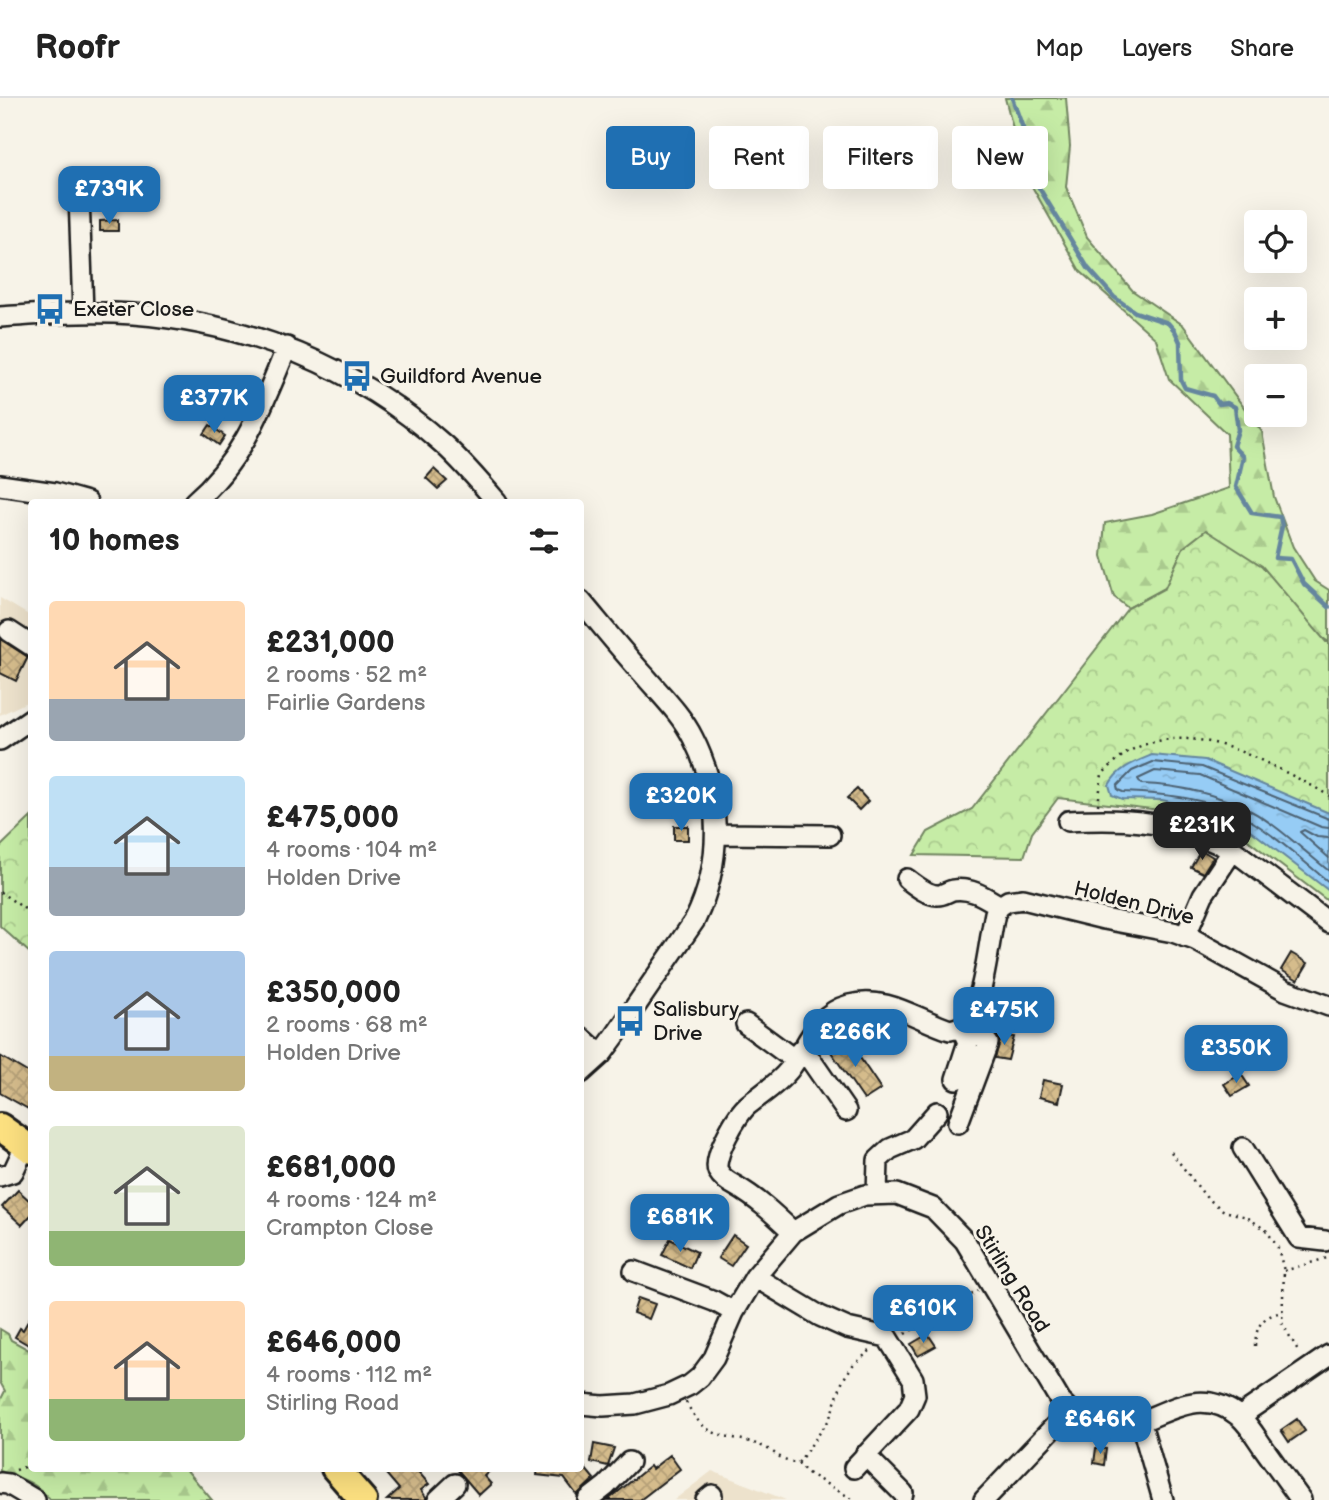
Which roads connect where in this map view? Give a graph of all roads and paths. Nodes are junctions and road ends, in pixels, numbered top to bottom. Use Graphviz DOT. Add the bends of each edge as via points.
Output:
graph roads {
  1 [pos="79,195"];
  2 [pos="83,313"];
  3 [pos="0,317"];
  4 [pos="287,347"];
  5 [pos="0,485"];
  6 [pos="76,499"];
  7 [pos="197,499"];
  8 [pos="494,499"];
  9 [pos="584,606"];
  10 [pos="9,631"];
  11 [pos="28,643"];
  12 [pos="28,721"];
  13 [pos="0,740"];
  14 [pos="1329,796"];
  15 [pos="1098,819"];
  16 [pos="1068,821"];
  17 [pos="716,834"];
  18 [pos="830,835"];
  19 [pos="1233,850"];
  20 [pos="907,879"];
  21 [pos="0,892"];
  22 [pos="1000,906"];
  23 [pos="25,909"];
  24 [pos="1329,923"];
  25 [pos="1185,937"];
  26 [pos="1329,1006"];
  27 [pos="746,1024"];
  28 [pos="965,1025"];
  29 [pos="584,1040"];
  30 [pos="601,1055"];
  31 [pos="797,1055"];
  32 [pos="584,1070"];
  33 [pos="956,1079"];
  34 [pos="845,1111"];
  35 [pos="937,1112"];
  36 [pos="958,1123"];
  37 [pos="0,1127"];
  38 [pos="28,1147"];
  39 [pos="1243,1149"];
  40 [pos="28,1150"];
  41 [pos="1171,1152"];
  42 [pos="0,1176"];
  43 [pos="877,1194"];
  44 [pos="793,1232"];
  45 [pos="1328,1248"];
  46 [pos="634,1271"];
  47 [pos="1284,1271"];
  48 [pos="755,1277"];
  49 [pos="990,1283"];
  50 [pos="734,1312"];
  51 [pos="1283,1312"];
  52 [pos="889,1342"];
  53 [pos="1255,1346"];
  54 [pos="1299,1352"];
  55 [pos="1329,1355"];
  56 [pos="680,1390"];
  57 [pos="584,1404"];
  58 [pos="1070,1410"];
  59 [pos="1241,1418"];
  60 [pos="1140,1423"];
  61 [pos="629,1462"];
  62 [pos="798,1463"];
  63 [pos="338,1472"];
  64 [pos="0,1483"];
  65 [pos="455,1484"];
  66 [pos="903,1493"];
  67 [pos="35,1500"];
  68 [pos="363,1500"];
  69 [pos="438,1500"];
  70 [pos="588,1500"];
  71 [pos="854,1500"];
  72 [pos="985,1500"];
  73 [pos="1163,1500"];
  74 [pos="1301,1500"];
  1 -- 2 [label="street"];
  2 -- 3 [label="street"];
  2 -- 4 [label="street" via="135,314 205,324"];
  4 -- 7 [label="street" via="243,447"];
  4 -- 8 [label="street" via="350,377 404,412 453,454"];
  5 -- 6 [label="street"];
  9 -- 17 [label="street" via="677,713 693,739 710,789"];
  10 -- 11 [label="street"];
  12 -- 13 [label="street"];
  14 -- 15 [label="path" via="1222,744 1172,738 1135,748 1102,774"];
  15 -- 16 [label="street"];
  15 -- 19 [label="street" via="1183,830"];
  17 -- 18 [label="street"];
  17 -- 30 [label="street" via="704,902 695,920"];
  19 -- 24 [label="street"];
  19 -- 25 [label="street" via="1203,895"];
  20 -- 22 [label="street" via="938,896 966,890"];
  21 -- 23 [label="path"];
  22 -- 25 [label="street, Holden Drive" via="1023,899"];
  22 -- 28 [label="street" via="978,998"];
  25 -- 26 [label="street, Holden Drive" via="1284,990"];
  27 -- 31 [label="street"];
  28 -- 31 [label="street" via="950,1030 883,1002 846,1005 826,1017"];
  28 -- 33 [label="street" via="968,1042"];
  28 -- 36 [label="street" via="988,1043"];
  29 -- 30 [label="street"];
  30 -- 32 [label="street"];
  31 -- 34 [label="street" via="808,1056"];
  31 -- 44 [label="street" via="789,1070 746,1106 716,1164 726,1181 758,1199"];
  35 -- 43 [label="street" via="914,1139 878,1160"];
  37 -- 38 [label="highway"];
  39 -- 45 [label="street" via="1299,1238"];
  40 -- 42 [label="street" via="13,1172"];
  41 -- 47 [label="path" via="1206,1197 1267,1231"];
  43 -- 44 [label="street, Stirling Road" via="839,1204"];
  43 -- 49 [label="street, Stirling Road" via="897,1194 933,1208 965,1241"];
  44 -- 48 [label="street, Stirling Road"];
  45 -- 47 [label="path"];
  46 -- 50 [label="street"];
  47 -- 51 [label="path"];
  48 -- 50 [label="street, Stirling Road"];
  48 -- 52 [label="street" via="820,1316 887,1337"];
  49 -- 52 [label="path"];
  49 -- 58 [label="street, Stirling Road"];
  50 -- 56 [label="street, Stirling Road" via="714,1358 700,1377"];
  51 -- 53 [label="path" via="1262,1320"];
  51 -- 54 [label="path" via="1282,1323"];
  52 -- 62 [label="path" via="853,1365 829,1420"];
  52 -- 66 [label="street" via="913,1379 915,1395 909,1409 860,1461"];
  55 -- 59 [label="street"];
  56 -- 57 [label="street, Stirling Road" via="635,1404"];
  56 -- 62 [label="path" via="698,1422 709,1431 765,1447"];
  58 -- 60 [label="street, Stirling Road" via="1081,1420 1103,1427"];
  58 -- 72 [label="street"];
  59 -- 60 [label="street, Stirling Road" via="1223,1406 1201,1401 1185,1403"];
  59 -- 74 [label="street, Stirling Road"];
  60 -- 73 [label="street"];
  61 -- 70 [label="street"];
  62 -- 71 [label="path"];
  63 -- 68 [label="highway"];
  64 -- 67 [label="street"];
  65 -- 69 [label="street"];
}
